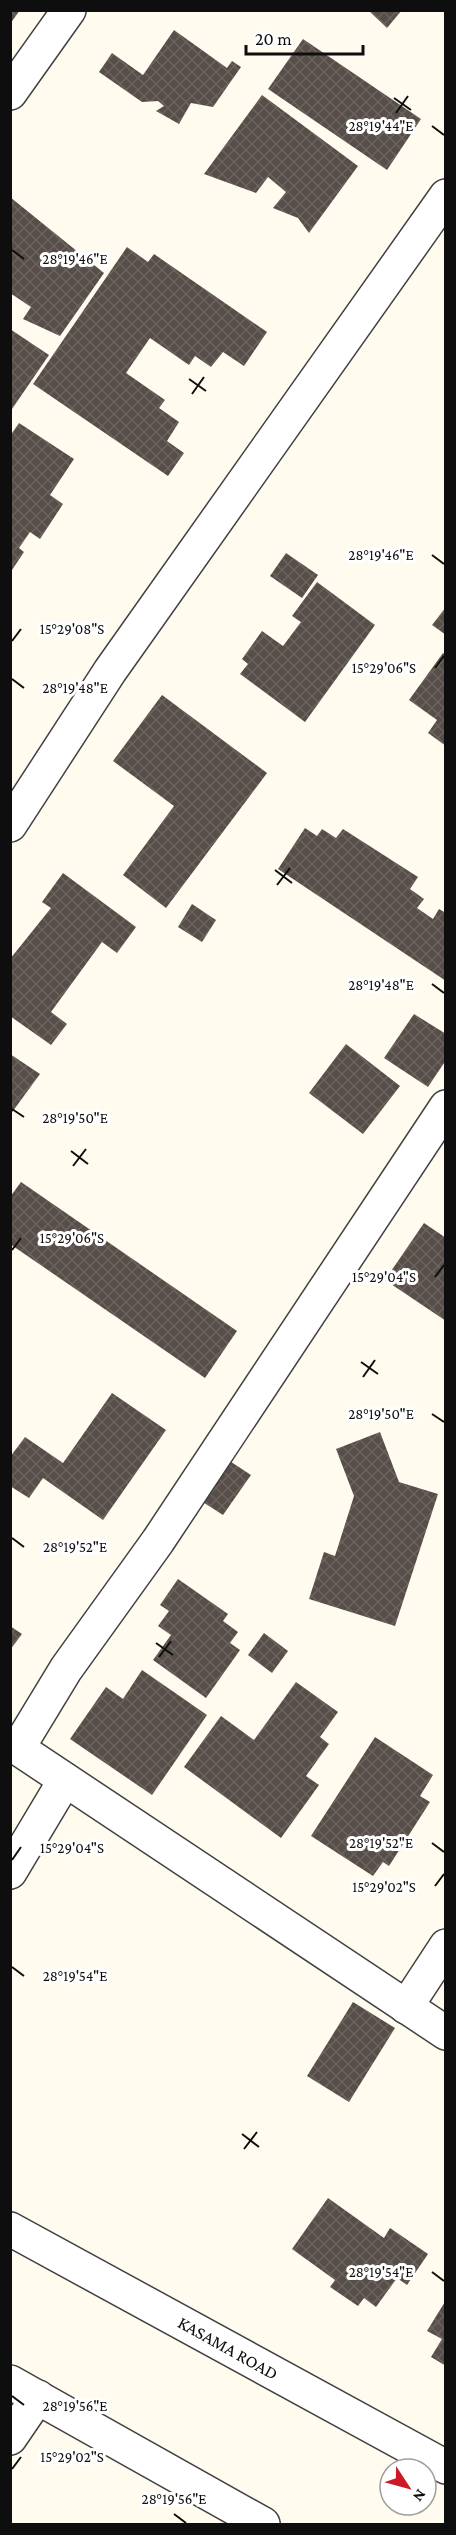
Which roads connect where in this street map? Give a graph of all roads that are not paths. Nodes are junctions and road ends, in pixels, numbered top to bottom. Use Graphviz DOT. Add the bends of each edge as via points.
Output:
graph roads {
  1 [pos="69,10"];
  2 [pos="10,93"];
  3 [pos="446,196"];
  4 [pos="10,825"];
  5 [pos="446,1107"];
  6 [pos="14,1746"];
  7 [pos="65,1780"];
  8 [pos="10,1872"];
  9 [pos="446,1946"];
  10 [pos="406,2007"];
  11 [pos="446,2034"];
  12 [pos="10,2229"];
  13 [pos="24,2389"];
  14 [pos="10,2438"];
  15 [pos="446,2467"];
  16 [pos="263,2524"];
  1 -- 2 [label="street"];
  3 -- 4 [label="street" via="110,672"];
  5 -- 6 [label="street" via="158,1541"];
  6 -- 7 [label="street"];
  7 -- 8 [label="street"];
  7 -- 10 [label="street"];
  9 -- 10 [label="street"];
  10 -- 11 [label="street"];
  12 -- 15 [label="street, KASAMA ROAD"];
  13 -- 14 [label="street"];
  13 -- 16 [label="street"];
}
